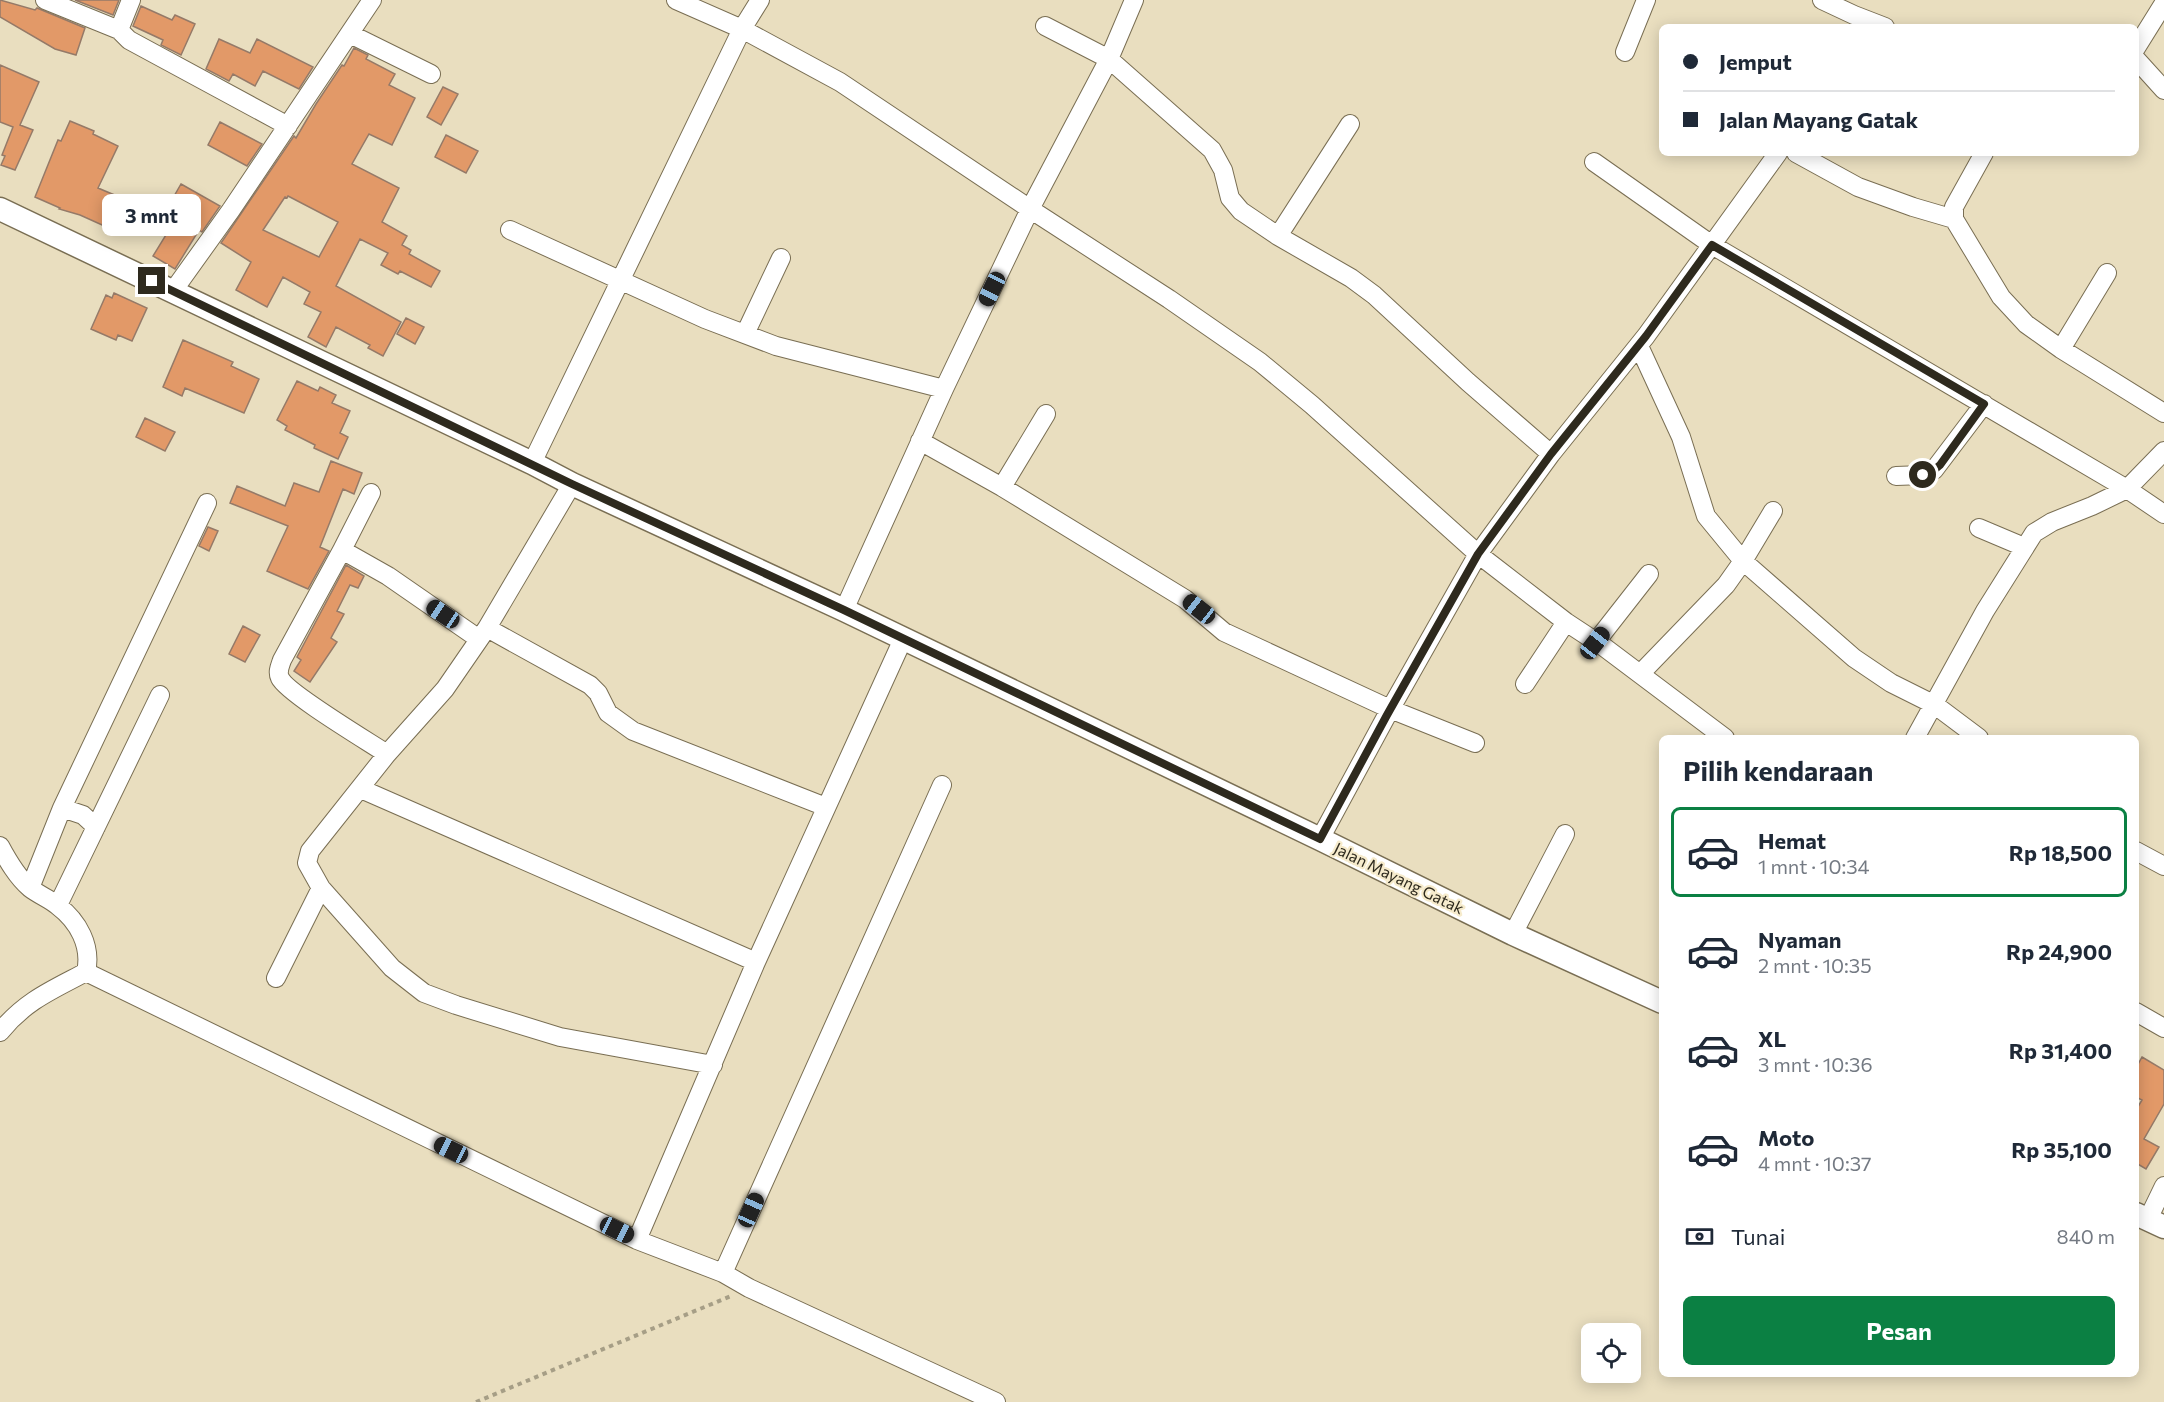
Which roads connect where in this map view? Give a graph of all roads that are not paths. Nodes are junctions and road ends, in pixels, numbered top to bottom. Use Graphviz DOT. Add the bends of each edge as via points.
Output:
graph roads {
  1 [pos="45,0"];
  2 [pos="131,0"];
  3 [pos="372,0"];
  4 [pos="676,0"];
  5 [pos="760,0"];
  6 [pos="1134,0"];
  7 [pos="1646,0"];
  8 [pos="1822,0"];
  9 [pos="2164,3"];
  10 [pos="1851,21"];
  11 [pos="1868,24"];
  12 [pos="1045,26"];
  13 [pos="742,29"];
  14 [pos="119,30"];
  15 [pos="350,34"];
  16 [pos="2139,43"];
  17 [pos="1625,52"];
  18 [pos="1109,59"];
  19 [pos="2139,62"];
  20 [pos="431,74"];
  21 [pos="2164,90"];
  22 [pos="1350,124"];
  23 [pos="288,126"];
  24 [pos="1776,156"];
  25 [pos="1801,156"];
  26 [pos="1982,156"];
  27 [pos="1594,162"];
  28 [pos="0,209"];
  29 [pos="1030,209"];
  30 [pos="1954,219"];
  31 [pos="510,230"];
  32 [pos="1278,237"];
  33 [pos="1712,245"];
  34 [pos="781,258"];
  35 [pos="2107,273"];
  36 [pos="620,280"];
  37 [pos="173,291"];
  38 [pos="745,334"];
  39 [pos="1643,341"];
  40 [pos="2061,349"];
  41 [pos="944,389"];
  42 [pos="1984,404"];
  43 [pos="2164,413"];
  44 [pos="1046,414"];
  45 [pos="920,441"];
  46 [pos="2164,451"];
  47 [pos="1551,454"];
  48 [pos="532,463"];
  49 [pos="1896,476"];
  50 [pos="572,484"];
  51 [pos="1002,487"];
  52 [pos="2127,489"];
  53 [pos="371,493"];
  54 [pos="207,503"];
  55 [pos="1773,511"];
  56 [pos="2164,514"];
  57 [pos="1979,528"];
  58 [pos="2024,548"];
  59 [pos="342,550"];
  60 [pos="1478,554"];
  61 [pos="1743,561"];
  62 [pos="1648,574"];
  63 [pos="844,610"];
  64 [pos="1566,622"];
  65 [pos="484,633"];
  66 [pos="903,639"];
  67 [pos="1595,643"];
  68 [pos="1640,674"];
  69 [pos="1525,684"];
  70 [pos="160,695"];
  71 [pos="1935,705"];
  72 [pos="1390,709"];
  73 [pos="1721,735"];
  74 [pos="1917,735"];
  75 [pos="1975,735"];
  76 [pos="1475,743"];
  77 [pos="387,754"];
  78 [pos="942,785"];
  79 [pos="361,789"];
  80 [pos="826,807"];
  81 [pos="62,808"];
  82 [pos="96,827"];
  83 [pos="1565,834"];
  84 [pos="1320,839"];
  85 [pos="0,846"];
  86 [pos="2139,853"];
  87 [pos="2164,866"];
  88 [pos="30,888"];
  89 [pos="321,888"];
  90 [pos="58,905"];
  91 [pos="1513,934"];
  92 [pos="756,962"];
  93 [pos="86,972"];
  94 [pos="276,978"];
  95 [pos="1659,1001"];
  96 [pos="7,1010"];
  97 [pos="2139,1014"];
  98 [pos="2164,1028"];
  99 [pos="0,1032"];
  100 [pos="713,1065"];
  101 [pos="2164,1186"];
  102 [pos="2149,1220"];
  103 [pos="637,1240"];
  104 [pos="723,1273"];
  105 [pos="996,1402"];
  1 -- 14 [label="street"];
  2 -- 14 [label="street"];
  3 -- 15 [label="street"];
  4 -- 13 [label="street"];
  5 -- 13 [label="street"];
  6 -- 18 [label="street"];
  7 -- 17 [label="street"];
  8 -- 10 [label="street"];
  9 -- 16 [label="street"];
  10 -- 11 [label="street"];
  12 -- 18 [label="street"];
  13 -- 29 [label="street" via="840,82"];
  13 -- 36 [label="street"];
  14 -- 23 [label="street" via="129,40"];
  15 -- 20 [label="street"];
  15 -- 23 [label="street"];
  18 -- 29 [label="street"];
  18 -- 32 [label="street" via="1212,150 1223,170 1230,198 1241,211"];
  19 -- 21 [label="street"];
  22 -- 32 [label="street"];
  23 -- 37 [label="street"];
  24 -- 33 [label="street"];
  25 -- 30 [label="street" via="1858,187"];
  26 -- 30 [label="street" via="1954,207"];
  27 -- 33 [label="street"];
  28 -- 37 [label="street, Jalan Mayang Gatak"];
  29 -- 41 [label="street"];
  29 -- 60 [label="street" via="1260,362"];
  30 -- 40 [label="street" via="2007,305"];
  31 -- 36 [label="street"];
  32 -- 47 [label="street" via="1374,295"];
  33 -- 39 [label="street"];
  33 -- 42 [label="street"];
  34 -- 38 [label="street"];
  35 -- 40 [label="street"];
  36 -- 38 [label="street"];
  36 -- 48 [label="street"];
  37 -- 48 [label="street, Jalan Mayang Gatak"];
  38 -- 41 [label="street" via="776,346"];
  39 -- 47 [label="street"];
  39 -- 61 [label="street" via="1681,437 1706,516"];
  40 -- 43 [label="street"];
  41 -- 45 [label="street"];
  42 -- 49 [label="street" via="1934,470 1923,475"];
  42 -- 52 [label="street"];
  44 -- 51 [label="street"];
  45 -- 51 [label="street"];
  45 -- 63 [label="street"];
  46 -- 52 [label="street"];
  47 -- 60 [label="street"];
  48 -- 50 [label="street, Jalan Mayang Gatak"];
  50 -- 63 [label="street, Jalan Mayang Gatak"];
  50 -- 65 [label="street"];
  51 -- 72 [label="street" via="1185,599 1224,632"];
  52 -- 56 [label="street"];
  52 -- 58 [label="street" via="2042,527"];
  53 -- 59 [label="street"];
  54 -- 81 [label="street"];
  55 -- 61 [label="street"];
  57 -- 58 [label="street"];
  58 -- 71 [label="street"];
  59 -- 65 [label="street"];
  59 -- 77 [label="street" via="282,660 279,676 295,693"];
  60 -- 64 [label="street"];
  60 -- 72 [label="street"];
  61 -- 68 [label="street"];
  61 -- 71 [label="street" via="1854,658 1891,683"];
  62 -- 67 [label="street"];
  63 -- 66 [label="street, Jalan Mayang Gatak"];
  64 -- 67 [label="street"];
  64 -- 69 [label="street"];
  65 -- 77 [label="street" via="445,688"];
  65 -- 80 [label="street" via="590,685 608,713 633,731"];
  66 -- 80 [label="street"];
  66 -- 84 [label="street, Jalan Mayang Gatak"];
  67 -- 68 [label="street"];
  68 -- 73 [label="street"];
  70 -- 82 [label="street"];
  71 -- 74 [label="street"];
  71 -- 75 [label="street"];
  72 -- 76 [label="street"];
  72 -- 84 [label="street"];
  77 -- 79 [label="street"];
  78 -- 104 [label="street"];
  79 -- 89 [label="street" via="308,855 308,866"];
  79 -- 92 [label="street"];
  80 -- 92 [label="street"];
  81 -- 82 [label="street" via="83,815"];
  81 -- 88 [label="street"];
  82 -- 90 [label="street"];
  83 -- 91 [label="street"];
  84 -- 91 [label="street, Jalan Mayang Gatak"];
  85 -- 88 [label="street"];
  86 -- 87 [label="street"];
  88 -- 90 [label="street"];
  89 -- 94 [label="street"];
  89 -- 100 [label="street" via="393,968 424,993 560,1037"];
  90 -- 93 [label="street" via="81,933 87,950"];
  91 -- 95 [label="street, Jalan Mayang Gatak"];
  92 -- 100 [label="street"];
  93 -- 96 [label="street"];
  93 -- 103 [label="street"];
  96 -- 99 [label="street"];
  97 -- 98 [label="street"];
  100 -- 103 [label="street"];
  101 -- 102 [label="street"];
  103 -- 104 [label="street"];
  104 -- 105 [label="street"];
}
